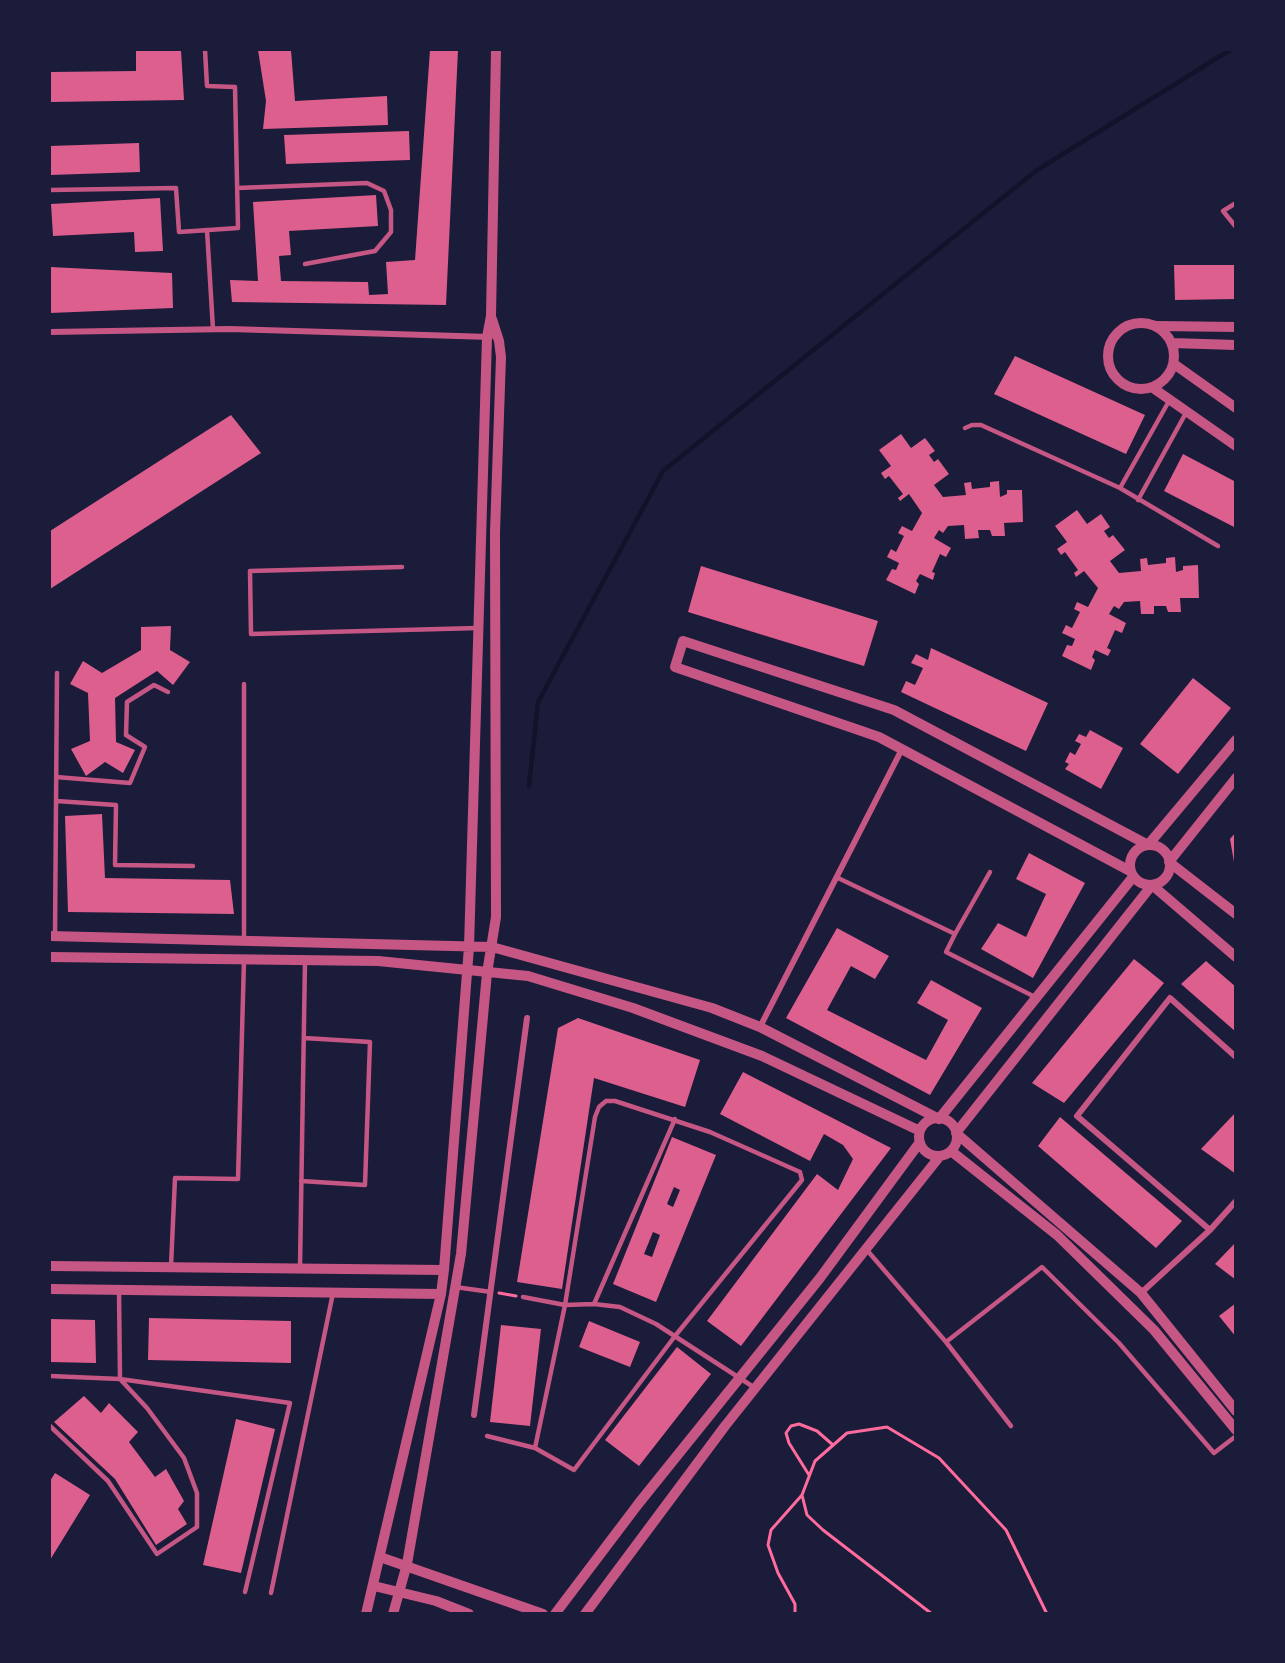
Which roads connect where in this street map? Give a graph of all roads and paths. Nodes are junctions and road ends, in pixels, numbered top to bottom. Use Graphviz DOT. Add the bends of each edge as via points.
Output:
graph roads {
  1 [pos="205,50"];
  2 [pos="496,50"];
  3 [pos="237,188"];
  4 [pos="50,190"];
  5 [pos="1236,203"];
  6 [pos="1236,227"];
  7 [pos="207,230"];
  8 [pos="305,264"];
  9 [pos="1157,326"];
  10 [pos="1236,327"];
  11 [pos="213,329"];
  12 [pos="50,332"];
  13 [pos="492,337"];
  14 [pos="1173,343"];
  15 [pos="1236,345"];
  16 [pos="1174,364"];
  17 [pos="1153,388"];
  18 [pos="1170,399"];
  19 [pos="1236,408"];
  20 [pos="1187,411"];
  21 [pos="965,428"];
  22 [pos="1236,446"];
  23 [pos="1120,488"];
  24 [pos="1138,500"];
  25 [pos="1218,546"];
  26 [pos="402,567"];
  27 [pos="478,628"];
  28 [pos="57,673"];
  29 [pos="244,684"];
  30 [pos="168,692"];
  31 [pos="1236,740"];
  32 [pos="902,749"];
  33 [pos="56,777"];
  34 [pos="1236,778"];
  35 [pos="56,801"];
  36 [pos="1149,845"];
  37 [pos="1170,862"];
  38 [pos="194,866"];
  39 [pos="990,872"];
  40 [pos="1132,874"];
  41 [pos="836,877"];
  42 [pos="1152,885"];
  43 [pos="1236,914"];
  44 [pos="956,934"];
  45 [pos="52,936"];
  46 [pos="244,940"];
  47 [pos="469,947"];
  48 [pos="492,947"];
  49 [pos="50,957"];
  50 [pos="1236,957"];
  51 [pos="244,960"];
  52 [pos="305,961"];
  53 [pos="467,971"];
  54 [pos="487,973"];
  55 [pos="1036,998"];
  56 [pos="527,1018"];
  57 [pos="760,1026"];
  58 [pos="304,1038"];
  59 [pos="1236,1057"];
  60 [pos="675,1119"];
  61 [pos="939,1119"];
  62 [pos="956,1133"];
  63 [pos="920,1137"];
  64 [pos="951,1151"];
  65 [pos="940,1156"];
  66 [pos="301,1181"];
  67 [pos="1236,1201"];
  68 [pos="1210,1230"];
  69 [pos="866,1249"];
  70 [pos="50,1266"];
  71 [pos="171,1267"];
  72 [pos="299,1269"];
  73 [pos="444,1270"];
  74 [pos="455,1287"];
  75 [pos="50,1289"];
  76 [pos="119,1289"];
  77 [pos="491,1292"];
  78 [pos="333,1293"];
  79 [pos="1141,1293"];
  80 [pos="441,1294"];
  81 [pos="523,1297"];
  82 [pos="594,1304"];
  83 [pos="565,1305"];
  84 [pos="675,1336"];
  85 [pos="946,1342"];
  86 [pos="50,1376"];
  87 [pos="739,1377"];
  88 [pos="120,1379"];
  89 [pos="756,1388"];
  90 [pos="1236,1411"];
  91 [pos="474,1415"];
  92 [pos="50,1426"];
  93 [pos="1011,1426"];
  94 [pos="1236,1430"];
  95 [pos="487,1436"];
  96 [pos="1236,1436"];
  97 [pos="833,1445"];
  98 [pos="535,1448"];
  99 [pos="809,1476"];
  100 [pos="802,1495"];
  101 [pos="380,1557"];
  102 [pos="407,1564"];
  103 [pos="374,1586"];
  104 [pos="245,1592"];
  105 [pos="271,1593"];
  106 [pos="400,1593"];
  107 [pos="366,1614"];
  108 [pos="393,1614"];
  109 [pos="469,1614"];
  110 [pos="543,1614"];
  111 [pos="555,1614"];
  112 [pos="585,1614"];
  113 [pos="795,1614"];
  114 [pos="932,1614"];
  115 [pos="1047,1614"];
  1 -- 3 [label="lane" via="207,86 235,87"];
  2 -- 13 [label="street"];
  3 -- 7 [label="lane" via="238,228"];
  3 -- 8 [label="lane" via="367,183 384,191 391,210 390,232 375,251"];
  4 -- 7 [label="lane" via="176,188 178,232"];
  5 -- 6 [label="lane" via="1223,212"];
  7 -- 11 [label="lane"];
  9 -- 10 [label="street"];
  9 -- 14 [label="street"];
  9 -- 17 [label="street" via="1134,323 1124,327 1115,335 1108,356 1109,367 1122,384 1143,390"];
  11 -- 12 [label="street"];
  11 -- 13 [label="street"];
  13 -- 27 [label="street"];
  13 -- 48 [label="street" via="501,357 495,532 496,917"];
  14 -- 15 [label="street"];
  14 -- 16 [label="street"];
  16 -- 17 [label="street" via="1170,374"];
  16 -- 19 [label="street"];
  17 -- 18 [label="street"];
  18 -- 20 [label="street"];
  18 -- 23 [label="lane"];
  20 -- 22 [label="street"];
  20 -- 24 [label="lane"];
  21 -- 23 [label="lane" via="981,425"];
  23 -- 24 [label="lane"];
  24 -- 25 [label="lane"];
  26 -- 27 [label="lane" via="250,571 251,634"];
  27 -- 47 [label="street"];
  28 -- 33 [label="lane"];
  29 -- 46 [label="lane"];
  30 -- 33 [label="lane" via="154,685 127,702 126,735 145,747 130,783"];
  31 -- 36 [label="street"];
  32 -- 36 [label="street" via="879,737 675,667 683,641 894,710"];
  32 -- 40 [label="street"];
  32 -- 41 [label="street"];
  33 -- 35 [label="lane"];
  34 -- 37 [label="street"];
  35 -- 38 [label="lane" via="116,805 116,865"];
  35 -- 45 [label="lane"];
  36 -- 37 [label="street" via="1160,848"];
  36 -- 40 [label="street" via="1133,854"];
  37 -- 42 [label="street" via="1164,880"];
  37 -- 43 [label="street"];
  39 -- 44 [label="lane"];
  40 -- 42 [label="street" via="1145,885"];
  40 -- 55 [label="street"];
  41 -- 44 [label="lane"];
  41 -- 57 [label="street"];
  42 -- 50 [label="street"];
  42 -- 62 [label="street"];
  44 -- 55 [label="lane" via="946,952"];
  45 -- 46 [label="street"];
  46 -- 47 [label="street"];
  47 -- 48 [label="street"];
  47 -- 53 [label="street"];
  48 -- 54 [label="street"];
  48 -- 57 [label="street" via="712,1008"];
  49 -- 51 [label="street"];
  51 -- 52 [label="street"];
  51 -- 71 [label="lane" via="238,1179 175,1178"];
  52 -- 53 [label="street" via="378,961"];
  52 -- 58 [label="lane"];
  53 -- 54 [label="street"];
  53 -- 73 [label="street"];
  54 -- 63 [label="street" via="528,976 633,1008 762,1056"];
  54 -- 74 [label="street"];
  55 -- 61 [label="street"];
  56 -- 77 [label="street"];
  57 -- 61 [label="street"];
  58 -- 66 [label="lane"];
  58 -- 66 [label="lane" via="370,1042 365,1185"];
  59 -- 68 [label="street" via="1170,998 1077,1116"];
  60 -- 82 [label="lane"];
  60 -- 83 [label="lane" via="615,1101 606,1101 599,1107"];
  60 -- 84 [label="lane" via="800,1172 802,1180"];
  61 -- 62 [label="street" via="950,1123"];
  61 -- 63 [label="street" via="926,1123"];
  62 -- 64 [label="street"];
  62 -- 79 [label="street"];
  63 -- 65 [label="street" via="928,1153"];
  63 -- 87 [label="street" via="879,1202"];
  64 -- 65 [label="street"];
  64 -- 94 [label="street" via="1057,1235 1154,1330"];
  65 -- 69 [label="street"];
  66 -- 72 [label="lane"];
  67 -- 68 [label="street"];
  68 -- 79 [label="street"];
  69 -- 85 [label="lane"];
  69 -- 89 [label="street"];
  70 -- 71 [label="street"];
  71 -- 72 [label="street"];
  72 -- 73 [label="street"];
  73 -- 80 [label="street"];
  74 -- 77 [label="lane"];
  74 -- 102 [label="street"];
  75 -- 76 [label="street"];
  76 -- 78 [label="street"];
  76 -- 88 [label="lane"];
  77 -- 81 [label="path"];
  77 -- 91 [label="street"];
  78 -- 80 [label="street"];
  78 -- 105 [label="lane"];
  79 -- 90 [label="street"];
  80 -- 101 [label="street"];
  81 -- 83 [label="lane"];
  82 -- 83 [label="lane"];
  82 -- 84 [label="lane" via="620,1307"];
  83 -- 98 [label="lane"];
  84 -- 87 [label="lane"];
  84 -- 98 [label="lane" via="574,1470"];
  85 -- 93 [label="lane"];
  85 -- 96 [label="lane" via="1042,1267 1119,1343 1214,1453"];
  86 -- 88 [label="lane"];
  87 -- 89 [label="lane"];
  87 -- 111 [label="street"];
  88 -- 92 [label="lane" via="184,1458 197,1492 197,1527 157,1554 108,1481"];
  88 -- 104 [label="lane" via="290,1403"];
  89 -- 112 [label="street"];
  95 -- 98 [label="lane"];
  97 -- 99 [label="path" via="815,1461"];
  97 -- 99 [label="path" via="817,1431 799,1424 790,1426 786,1434 789,1443"];
  97 -- 115 [label="path" via="847,1433 887,1427 939,1458 1006,1530"];
  99 -- 100 [label="path"];
  100 -- 113 [label="path" via="771,1530 768,1545 795,1604"];
  100 -- 114 [label="path" via="807,1515 823,1530"];
  101 -- 102 [label="street"];
  101 -- 103 [label="street"];
  102 -- 106 [label="street"];
  102 -- 110 [label="street"];
  103 -- 106 [label="street"];
  103 -- 107 [label="street"];
  106 -- 108 [label="street"];
  106 -- 109 [label="street"];
}
